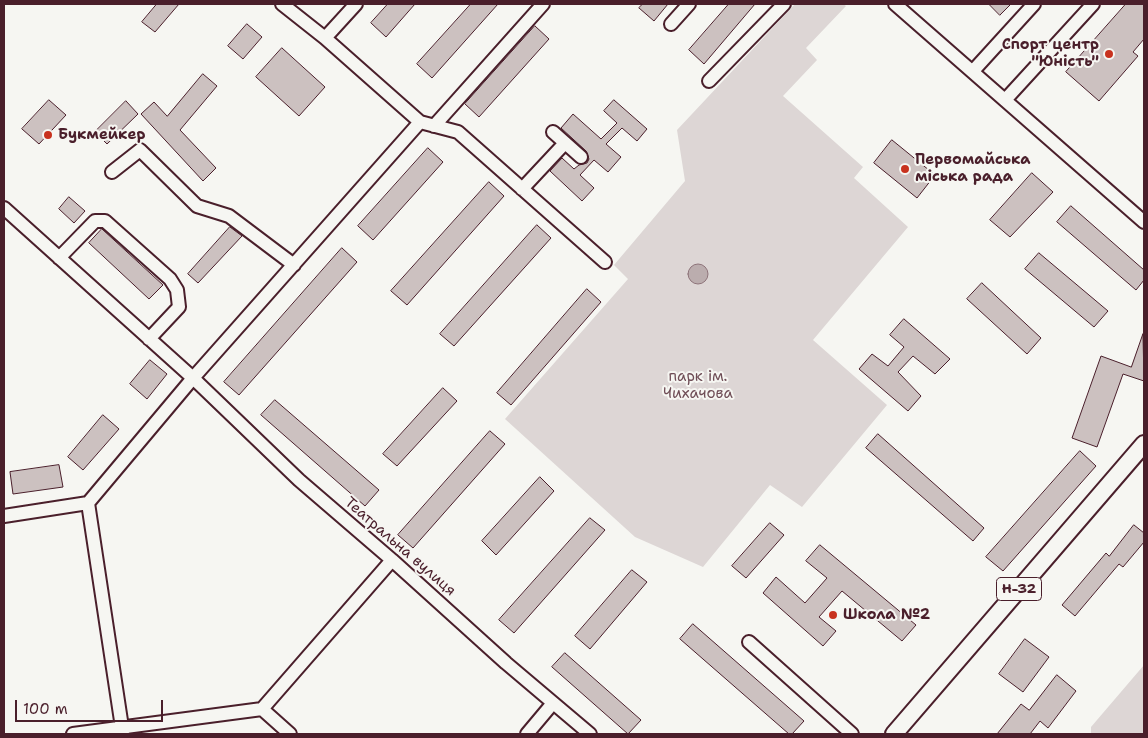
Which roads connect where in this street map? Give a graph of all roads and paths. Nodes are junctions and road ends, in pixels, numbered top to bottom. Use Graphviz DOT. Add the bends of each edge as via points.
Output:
graph roads {
  1 [pos="282,4"];
  2 [pos="356,4"];
  3 [pos="543,4"];
  4 [pos="689,4"];
  5 [pos="784,4"];
  6 [pos="895,4"];
  7 [pos="1034,4"];
  8 [pos="1093,4"];
  9 [pos="671,24"];
  10 [pos="325,38"];
  11 [pos="973,71"];
  12 [pos="709,81"];
  13 [pos="1006,99"];
  14 [pos="420,122"];
  15 [pos="434,126"];
  16 [pos="553,132"];
  17 [pos="565,143"];
  18 [pos="581,157"];
  19 [pos="112,172"];
  20 [pos="522,189"];
  21 [pos="4,208"];
  22 [pos="1144,222"];
  23 [pos="59,258"];
  24 [pos="605,262"];
  25 [pos="294,264"];
  26 [pos="149,339"];
  27 [pos="193,378"];
  28 [pos="1144,444"];
  29 [pos="88,503"];
  30 [pos="4,516"];
  31 [pos="392,560"];
  32 [pos="749,642"];
  33 [pos="553,703"];
  34 [pos="262,709"];
  35 [pos="122,730"];
  36 [pos="73,734"];
  37 [pos="290,734"];
  38 [pos="527,734"];
  39 [pos="590,734"];
  40 [pos="852,734"];
  41 [pos="894,734"];
  1 -- 10 [label="street"];
  2 -- 10 [label="street"];
  3 -- 15 [label="street"];
  4 -- 9 [label="street"];
  5 -- 12 [label="street"];
  6 -- 11 [label="street"];
  7 -- 11 [label="street"];
  8 -- 13 [label="street"];
  10 -- 14 [label="street"];
  11 -- 13 [label="street"];
  13 -- 22 [label="street"];
  14 -- 15 [label="street"];
  14 -- 25 [label="street"];
  15 -- 20 [label="street" via="458,132"];
  16 -- 17 [label="street"];
  17 -- 18 [label="street"];
  17 -- 20 [label="street"];
  19 -- 25 [label="street" via="140,150 197,206 230,216"];
  20 -- 24 [label="street"];
  21 -- 23 [label="street, Театральна вулиця"];
  23 -- 26 [label="street, Театральна вулиця"];
  23 -- 26 [label="street" via="95,221 105,221 170,279 177,290 179,307"];
  25 -- 27 [label="street"];
  26 -- 27 [label="street, Театральна вулиця"];
  27 -- 29 [label="street"];
  27 -- 31 [label="street, Театральна вулиця" via="299,480"];
  28 -- 41 [label="main road, Н-32"];
  29 -- 30 [label="street"];
  29 -- 35 [label="street"];
  31 -- 33 [label="street, Театральна вулиця"];
  31 -- 34 [label="street"];
  32 -- 40 [label="street"];
  33 -- 38 [label="street"];
  33 -- 39 [label="street, Театральна вулиця"];
  34 -- 35 [label="street"];
  34 -- 37 [label="street"];
  35 -- 36 [label="street"];
}
